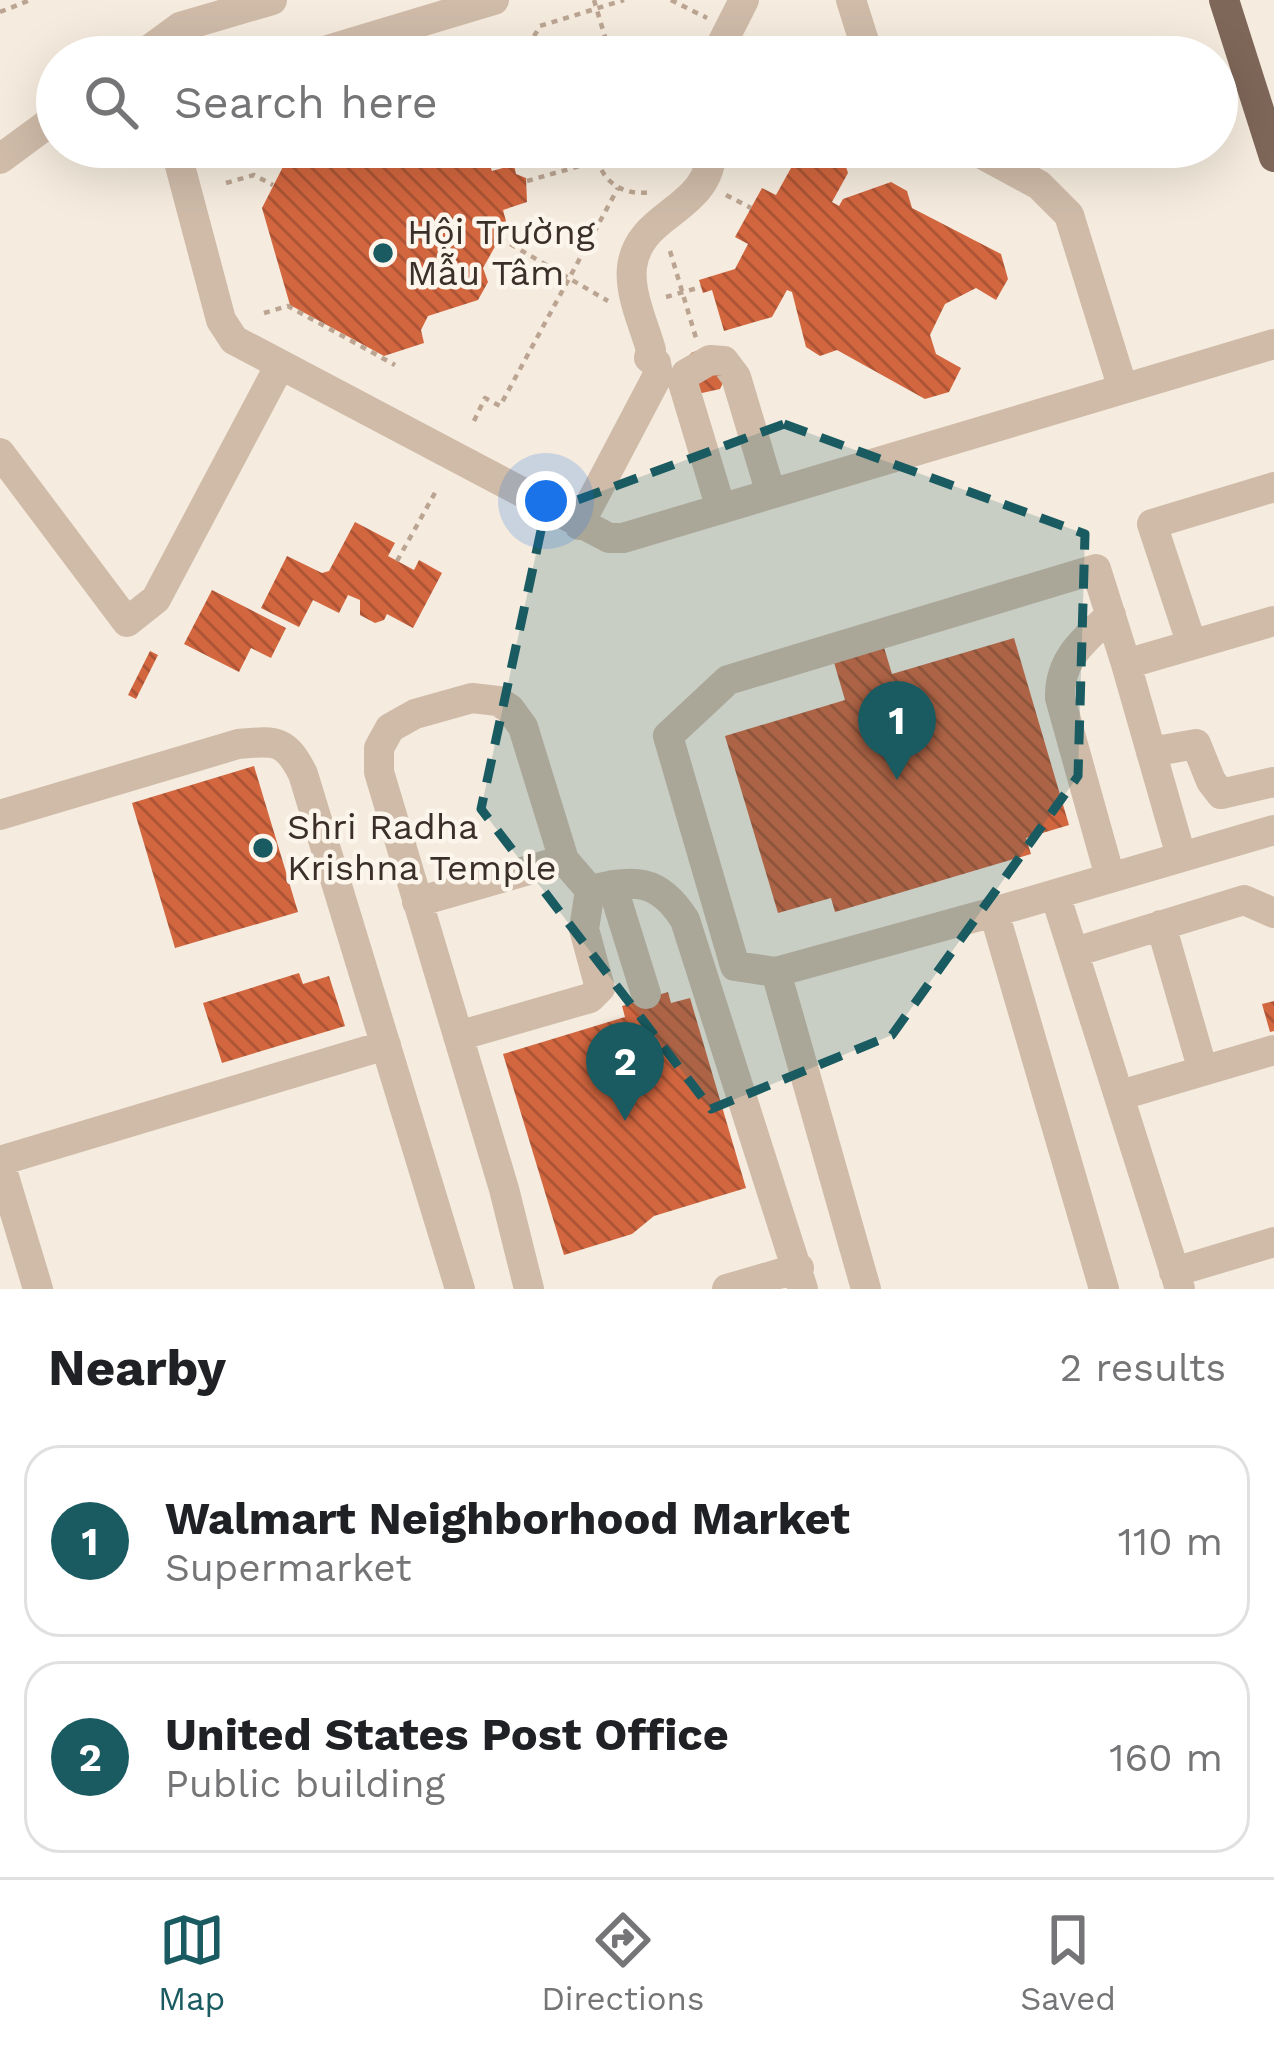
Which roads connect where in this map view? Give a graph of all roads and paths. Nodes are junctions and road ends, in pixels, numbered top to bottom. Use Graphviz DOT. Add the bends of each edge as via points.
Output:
graph roads {
  1 [pos="29,0"];
  2 [pos="217,0"];
  3 [pos="272,0"];
  4 [pos="594,0"];
  5 [pos="624,0"];
  6 [pos="671,0"];
  7 [pos="744,0"];
  8 [pos="851,0"];
  9 [pos="1225,0"];
  10 [pos="475,3"];
  11 [pos="596,8"];
  12 [pos="0,12"];
  13 [pos="710,20"];
  14 [pos="180,27"];
  15 [pos="169,36"];
  16 [pos="370,36"];
  17 [pos="534,36"];
  18 [pos="605,36"];
  19 [pos="726,36"];
  20 [pos="862,36"];
  21 [pos="1236,36"];
  22 [pos="1238,42"];
  23 [pos="36,132"];
  24 [pos="1274,157"];
  25 [pos="0,159"];
  26 [pos="179,168"];
  27 [pos="572,168"];
  28 [pos="600,168"];
  29 [pos="710,168"];
  30 [pos="1009,168"];
  31 [pos="527,181"];
  32 [pos="226,183"];
  33 [pos="273,185"];
  34 [pos="618,188"];
  35 [pos="716,189"];
  36 [pos="628,193"];
  37 [pos="751,208"];
  38 [pos="500,238"];
  39 [pos="669,250"];
  40 [pos="569,279"];
  41 [pos="701,287"];
  42 [pos="682,292"];
  43 [pos="664,298"];
  44 [pos="264,313"];
  45 [pos="633,317"];
  46 [pos="1274,344"];
  47 [pos="699,350"];
  48 [pos="280,365"];
  49 [pos="395,365"];
  50 [pos="671,378"];
  51 [pos="1123,389"];
  52 [pos="474,421"];
  53 [pos="0,453"];
  54 [pos="1274,488"];
  55 [pos="436,491"];
  56 [pos="771,494"];
  57 [pos="721,509"];
  58 [pos="579,525"];
  59 [pos="397,561"];
  60 [pos="1111,615"];
  61 [pos="1274,621"];
  62 [pos="1192,645"];
  63 [pos="1126,664"];
  64 [pos="1151,752"];
  65 [pos="1274,782"];
  66 [pos="0,815"];
  67 [pos="1274,830"];
  68 [pos="1180,856"];
  69 [pos="564,860"];
  70 [pos="1110,877"];
  71 [pos="601,888"];
  72 [pos="1055,894"];
  73 [pos="417,902"];
  74 [pos="994,912"];
  75 [pos="1274,913"];
  76 [pos="1161,925"];
  77 [pos="1076,952"];
  78 [pos="776,972"];
  79 [pos="646,994"];
  80 [pos="458,1036"];
  81 [pos="386,1046"];
  82 [pos="1274,1050"];
  83 [pos="1204,1071"];
  84 [pos="1120,1095"];
  85 [pos="0,1162"];
  86 [pos="1274,1242"];
  87 [pos="801,1279"];
  88 [pos="1174,1284"];
  89 [pos="38,1289"];
  90 [pos="460,1289"];
  91 [pos="529,1289"];
  92 [pos="727,1289"];
  93 [pos="866,1289"];
  94 [pos="1105,1289"];
  1 -- 12 [label="path"];
  2 -- 14 [label="lane"];
  3 -- 14 [label="lane"];
  4 -- 11 [label="path"];
  5 -- 11 [label="path"];
  6 -- 13 [label="path"];
  7 -- 19 [label="lane"];
  8 -- 20 [label="lane"];
  9 -- 21 [label="main road"];
  10 -- 16 [label="lane"];
  11 -- 17 [label="path" via="540,26"];
  11 -- 18 [label="path"];
  14 -- 15 [label="lane"];
  22 -- 24 [label="main road"];
  23 -- 25 [label="lane"];
  26 -- 48 [label="lane" via="223,325"];
  27 -- 31 [label="path"];
  28 -- 34 [label="path"];
  29 -- 45 [label="lane" via="635,253"];
  30 -- 51 [label="lane" via="1069,215"];
  32 -- 33 [label="path" via="254,176"];
  34 -- 36 [label="path"];
  34 -- 40 [label="path"];
  35 -- 37 [label="path"];
  38 -- 40 [label="path"];
  39 -- 42 [label="path"];
  40 -- 45 [label="path"];
  40 -- 52 [label="path" via="500,406 484,398"];
  41 -- 42 [label="path"];
  42 -- 43 [label="path"];
  42 -- 47 [label="path"];
  44 -- 49 [label="path" via="288,306"];
  45 -- 50 [label="lane" via="650,358"];
  46 -- 51 [label="lane"];
  48 -- 53 [label="lane" via="156,599 127,622"];
  48 -- 58 [label="lane"];
  50 -- 56 [label="lane" via="710,360 731,366"];
  50 -- 57 [label="lane"];
  50 -- 58 [label="lane"];
  51 -- 56 [label="lane"];
  54 -- 62 [label="lane" via="1152,524"];
  55 -- 59 [label="path"];
  56 -- 57 [label="lane"];
  57 -- 58 [label="lane" via="623,538"];
  60 -- 63 [label="lane"];
  60 -- 70 [label="lane" via="1059,676"];
  60 -- 78 [label="lane" via="1096,569 728,680 668,736 735,967"];
  61 -- 62 [label="lane"];
  62 -- 63 [label="lane"];
  63 -- 64 [label="lane"];
  64 -- 65 [label="lane" via="1196,745 1221,794"];
  64 -- 68 [label="lane"];
  66 -- 81 [label="lane" via="238,744 275,741 303,774"];
  67 -- 68 [label="lane"];
  68 -- 70 [label="lane"];
  69 -- 71 [label="lane"];
  69 -- 73 [label="lane"];
  69 -- 73 [label="lane" via="523,727 510,709 472,698 415,714 383,737 378,759"];
  70 -- 72 [label="lane"];
  71 -- 79 [label="lane"];
  71 -- 80 [label="lane" via="584,929 600,978 597,994"];
  71 -- 87 [label="lane" via="632,880 664,895 685,920"];
  72 -- 74 [label="lane"];
  72 -- 77 [label="lane"];
  73 -- 80 [label="lane"];
  74 -- 78 [label="lane"];
  74 -- 94 [label="lane"];
  75 -- 76 [label="lane" via="1244,900"];
  76 -- 77 [label="lane"];
  76 -- 83 [label="lane"];
  77 -- 84 [label="lane"];
  78 -- 93 [label="lane"];
  80 -- 91 [label="lane"];
  81 -- 85 [label="lane"];
  81 -- 90 [label="lane"];
  82 -- 83 [label="lane"];
  83 -- 84 [label="lane"];
  84 -- 88 [label="lane"];
  85 -- 89 [label="lane"];
  86 -- 88 [label="lane"];
  87 -- 92 [label="lane"];
}
